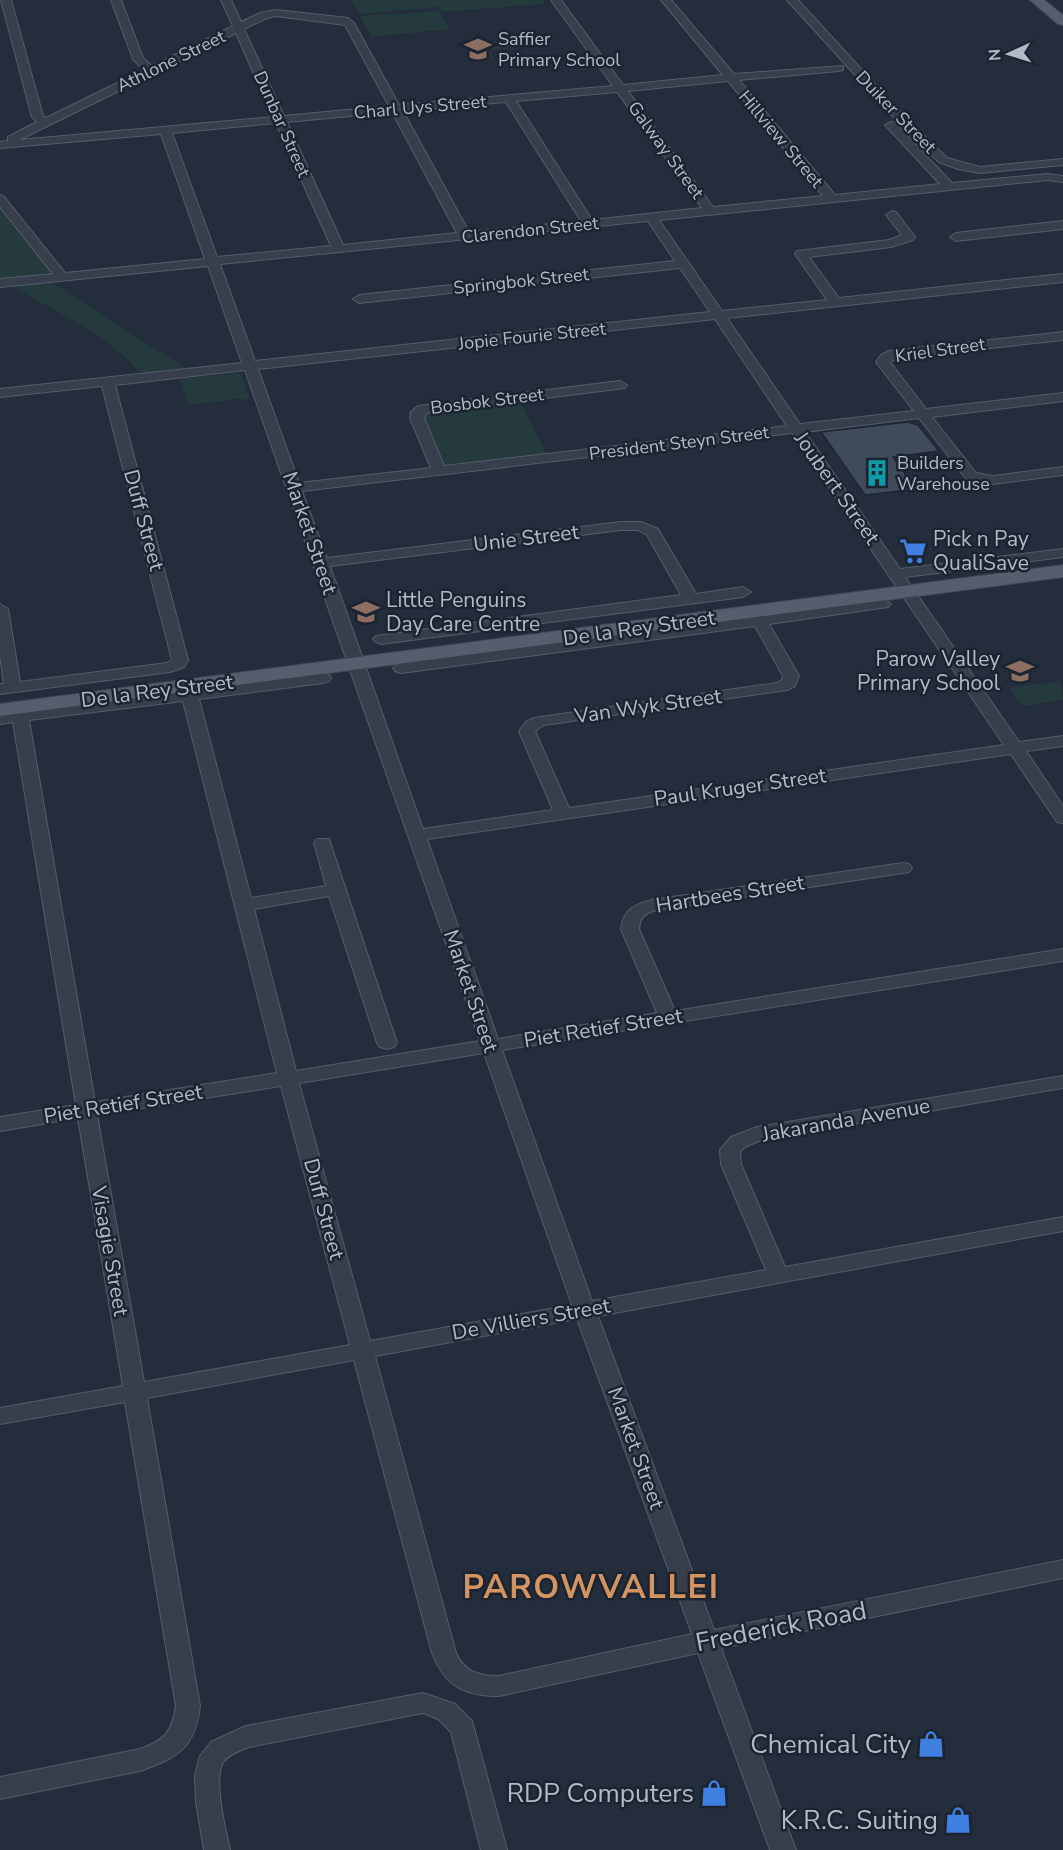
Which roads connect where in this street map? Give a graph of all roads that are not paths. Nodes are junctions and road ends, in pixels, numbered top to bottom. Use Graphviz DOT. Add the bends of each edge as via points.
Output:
graph roads {
  1 [pos="6,0"];
  2 [pos="116,0"];
  3 [pos="226,0"];
  4 [pos="556,0"];
  5 [pos="666,0"];
  6 [pos="792,0"];
  7 [pos="1036,0"];
  8 [pos="1042,0"];
  9 [pos="1061,19"];
  10 [pos="238,27"];
  11 [pos="807,33"];
  12 [pos="839,68"];
  13 [pos="151,70"];
  14 [pos="731,78"];
  15 [pos="621,88"];
  16 [pos="509,98"];
  17 [pos="396,109"];
  18 [pos="281,119"];
  19 [pos="41,125"];
  20 [pos="165,130"];
  21 [pos="76,138"];
  22 [pos="0,145"];
  23 [pos="1063,162"];
  24 [pos="1062,179"];
  25 [pos="949,187"];
  26 [pos="0,199"];
  27 [pos="832,199"];
  28 [pos="710,211"];
  29 [pos="892,214"];
  30 [pos="651,217"];
  31 [pos="589,224"];
  32 [pos="1063,225"];
  33 [pos="465,236"];
  34 [pos="956,237"];
  35 [pos="339,249"];
  36 [pos="212,261"];
  37 [pos="683,264"];
  38 [pos="62,277"];
  39 [pos="1063,278"];
  40 [pos="0,283"];
  41 [pos="359,299"];
  42 [pos="835,302"];
  43 [pos="718,315"];
  44 [pos="1063,336"];
  45 [pos="250,367"];
  46 [pos="107,381"];
  47 [pos="620,385"];
  48 [pos="0,393"];
  49 [pos="1063,397"];
  50 [pos="922,414"];
  51 [pos="796,429"];
  52 [pos="439,471"];
  53 [pos="1063,471"];
  54 [pos="294,488"];
  55 [pos="1063,553"];
  56 [pos="321,563"];
  57 [pos="1063,563"];
  58 [pos="1063,571"];
  59 [pos="903,583"];
  60 [pos="743,592"];
  61 [pos="691,599"];
  62 [pos="883,604"];
  63 [pos="0,609"];
  64 [pos="759,620"];
  65 [pos="381,639"];
  66 [pos="352,653"];
  67 [pos="180,660"];
  68 [pos="401,668"];
  69 [pos="322,678"];
  70 [pos="4,692"];
  71 [pos="190,695"];
  72 [pos="7,716"];
  73 [pos="1063,741"];
  74 [pos="1015,748"];
  75 [pos="563,813"];
  76 [pos="1063,818"];
  77 [pos="417,835"];
  78 [pos="323,843"];
  79 [pos="903,868"];
  80 [pos="336,890"];
  81 [pos="244,905"];
  82 [pos="1063,955"];
  83 [pos="668,1017"];
  84 [pos="387,1043"];
  85 [pos="490,1046"];
  86 [pos="288,1077"];
  87 [pos="1063,1082"];
  88 [pos="86,1110"];
  89 [pos="0,1124"];
  90 [pos="1063,1224"];
  91 [pos="778,1274"];
  92 [pos="585,1310"];
  93 [pos="363,1349"];
  94 [pos="135,1392"];
  95 [pos="0,1416"];
  96 [pos="1063,1569"];
  97 [pos="706,1641"];
  98 [pos="499,1686"];
  99 [pos="0,1788"];
  100 [pos="217,1850"];
  101 [pos="494,1850"];
  102 [pos="783,1850"];
  1 -- 19 [label="street"];
  2 -- 13 [label="street" via="138,59"];
  3 -- 10 [label="street, Dunbar Street"];
  4 -- 15 [label="street, Galway Street"];
  5 -- 14 [label="street, Hillview Street"];
  6 -- 23 [label="street, Duiker Street" via="944,160 980,170"];
  7 -- 9 [label="main road"];
  8 -- 9 [label="main road"];
  10 -- 13 [label="street, Athlone Street"];
  10 -- 17 [label="street, Athlone Street" via="273,13 349,23"];
  10 -- 18 [label="street, Dunbar Street"];
  11 -- 12 [label="street"];
  12 -- 14 [label="street, Charl Uys Street"];
  12 -- 25 [label="street"];
  13 -- 19 [label="street, Athlone Street"];
  14 -- 15 [label="street, Charl Uys Street"];
  14 -- 27 [label="street, Hillview Street"];
  15 -- 16 [label="street, Charl Uys Street"];
  15 -- 28 [label="street, Galway Street"];
  16 -- 17 [label="street, Charl Uys Street"];
  16 -- 31 [label="street"];
  17 -- 18 [label="street, Charl Uys Street"];
  17 -- 33 [label="street"];
  18 -- 20 [label="street, Charl Uys Street"];
  18 -- 35 [label="street, Dunbar Street"];
  19 -- 21 [label="street"];
  19 -- 22 [label="street, Athlone Street"];
  20 -- 21 [label="street, Charl Uys Street"];
  20 -- 36 [label="street, Market Street"];
  21 -- 22 [label="street, Charl Uys Street"];
  24 -- 25 [label="street, Clarendon Street"];
  25 -- 27 [label="street, Clarendon Street"];
  26 -- 38 [label="street"];
  27 -- 28 [label="street, Clarendon Street"];
  28 -- 30 [label="street, Clarendon Street"];
  29 -- 42 [label="street" via="909,237 891,243 801,254"];
  30 -- 31 [label="street, Clarendon Street"];
  30 -- 37 [label="street, Joubert Street"];
  31 -- 33 [label="street, Clarendon Street"];
  32 -- 34 [label="street"];
  33 -- 35 [label="street, Clarendon Street"];
  35 -- 36 [label="street, Clarendon Street"];
  36 -- 38 [label="street, Clarendon Street"];
  36 -- 45 [label="street, Market Street"];
  37 -- 41 [label="street, Springbok Street"];
  37 -- 43 [label="street, Joubert Street"];
  38 -- 40 [label="street, Clarendon Street"];
  39 -- 42 [label="street, Jopie Fourie Street"];
  42 -- 43 [label="street, Jopie Fourie Street"];
  43 -- 45 [label="street, Jopie Fourie Street"];
  43 -- 51 [label="street, Joubert Street"];
  44 -- 50 [label="street, Kriel Street" via="886,358 884,365"];
  45 -- 46 [label="street, Jopie Fourie Street"];
  45 -- 54 [label="street, Market Street"];
  46 -- 48 [label="street, Jopie Fourie Street"];
  46 -- 67 [label="street, Duff Street"];
  47 -- 52 [label="street, Bosbok Street" via="423,409 417,418"];
  49 -- 50 [label="street, President Steyn Street"];
  50 -- 51 [label="street, President Steyn Street"];
  50 -- 53 [label="street" via="969,475 977,479"];
  51 -- 52 [label="street, President Steyn Street"];
  51 -- 59 [label="street, Joubert Street"];
  52 -- 54 [label="street, President Steyn Street"];
  54 -- 56 [label="street, Market Street"];
  55 -- 59 [label="street, De la Rey Street"];
  56 -- 61 [label="street, Unie Street" via="641,526 653,532"];
  56 -- 66 [label="street, Market Street"];
  57 -- 59 [label="main road, De la Rey Street"];
  58 -- 59 [label="main road, De la Rey Street"];
  59 -- 66 [label="main road, De la Rey Street"];
  59 -- 74 [label="street, Joubert Street"];
  60 -- 61 [label="street, De la Rey Street"];
  61 -- 65 [label="street, De la Rey Street"];
  62 -- 64 [label="street, De la Rey Street"];
  63 -- 70 [label="street"];
  64 -- 68 [label="street, De la Rey Street"];
  64 -- 75 [label="street, Van Wyk Street" via="791,676 782,687 532,725 527,732"];
  66 -- 70 [label="main road, De la Rey Street"];
  66 -- 72 [label="main road, De la Rey Street"];
  66 -- 77 [label="street, Market Street"];
  67 -- 70 [label="street, De la Rey Street" via="170,667"];
  69 -- 71 [label="street, De la Rey Street"];
  71 -- 72 [label="street, De la Rey Street"];
  71 -- 81 [label="street, Duff Street"];
  72 -- 88 [label="street, Visagie Street"];
  73 -- 74 [label="street, Paul Kruger Street"];
  74 -- 75 [label="street, Paul Kruger Street"];
  74 -- 76 [label="street, Joubert Street"];
  75 -- 77 [label="street, Paul Kruger Street"];
  77 -- 85 [label="street, Market Street"];
  78 -- 80 [label="street"];
  79 -- 83 [label="street, Hartbees Street" via="639,910 631,918 630,929"];
  80 -- 81 [label="street"];
  80 -- 84 [label="street"];
  81 -- 86 [label="street, Duff Street"];
  82 -- 83 [label="street, Piet Retief Street"];
  83 -- 85 [label="street, Piet Retief Street"];
  85 -- 86 [label="street, Piet Retief Street"];
  85 -- 92 [label="street, Market Street"];
  86 -- 88 [label="street, Piet Retief Street"];
  86 -- 93 [label="street, Duff Street"];
  87 -- 91 [label="street, Jakaranda Avenue" via="758,1134 738,1142 730,1150 731,1164"];
  88 -- 89 [label="street, Piet Retief Street"];
  88 -- 94 [label="street, Visagie Street"];
  90 -- 91 [label="street, De Villiers Street"];
  91 -- 92 [label="street, De Villiers Street"];
  92 -- 93 [label="street, De Villiers Street"];
  92 -- 97 [label="street, Market Street"];
  93 -- 94 [label="street, De Villiers Street"];
  93 -- 98 [label="street, Duff Street" via="446,1661 464,1680 475,1685"];
  94 -- 95 [label="street, De Villiers Street"];
  94 -- 99 [label="street, Visagie Street" via="188,1706 181,1737 160,1754 140,1760"];
  96 -- 97 [label="street, Frederick Road"];
  97 -- 98 [label="street, Frederick Road"];
  97 -- 102 [label="street, Market Street"];
  100 -- 101 [label="street" via="208,1796 209,1774 213,1757 224,1747 246,1737 413,1703 442,1708 463,1729"];
}
